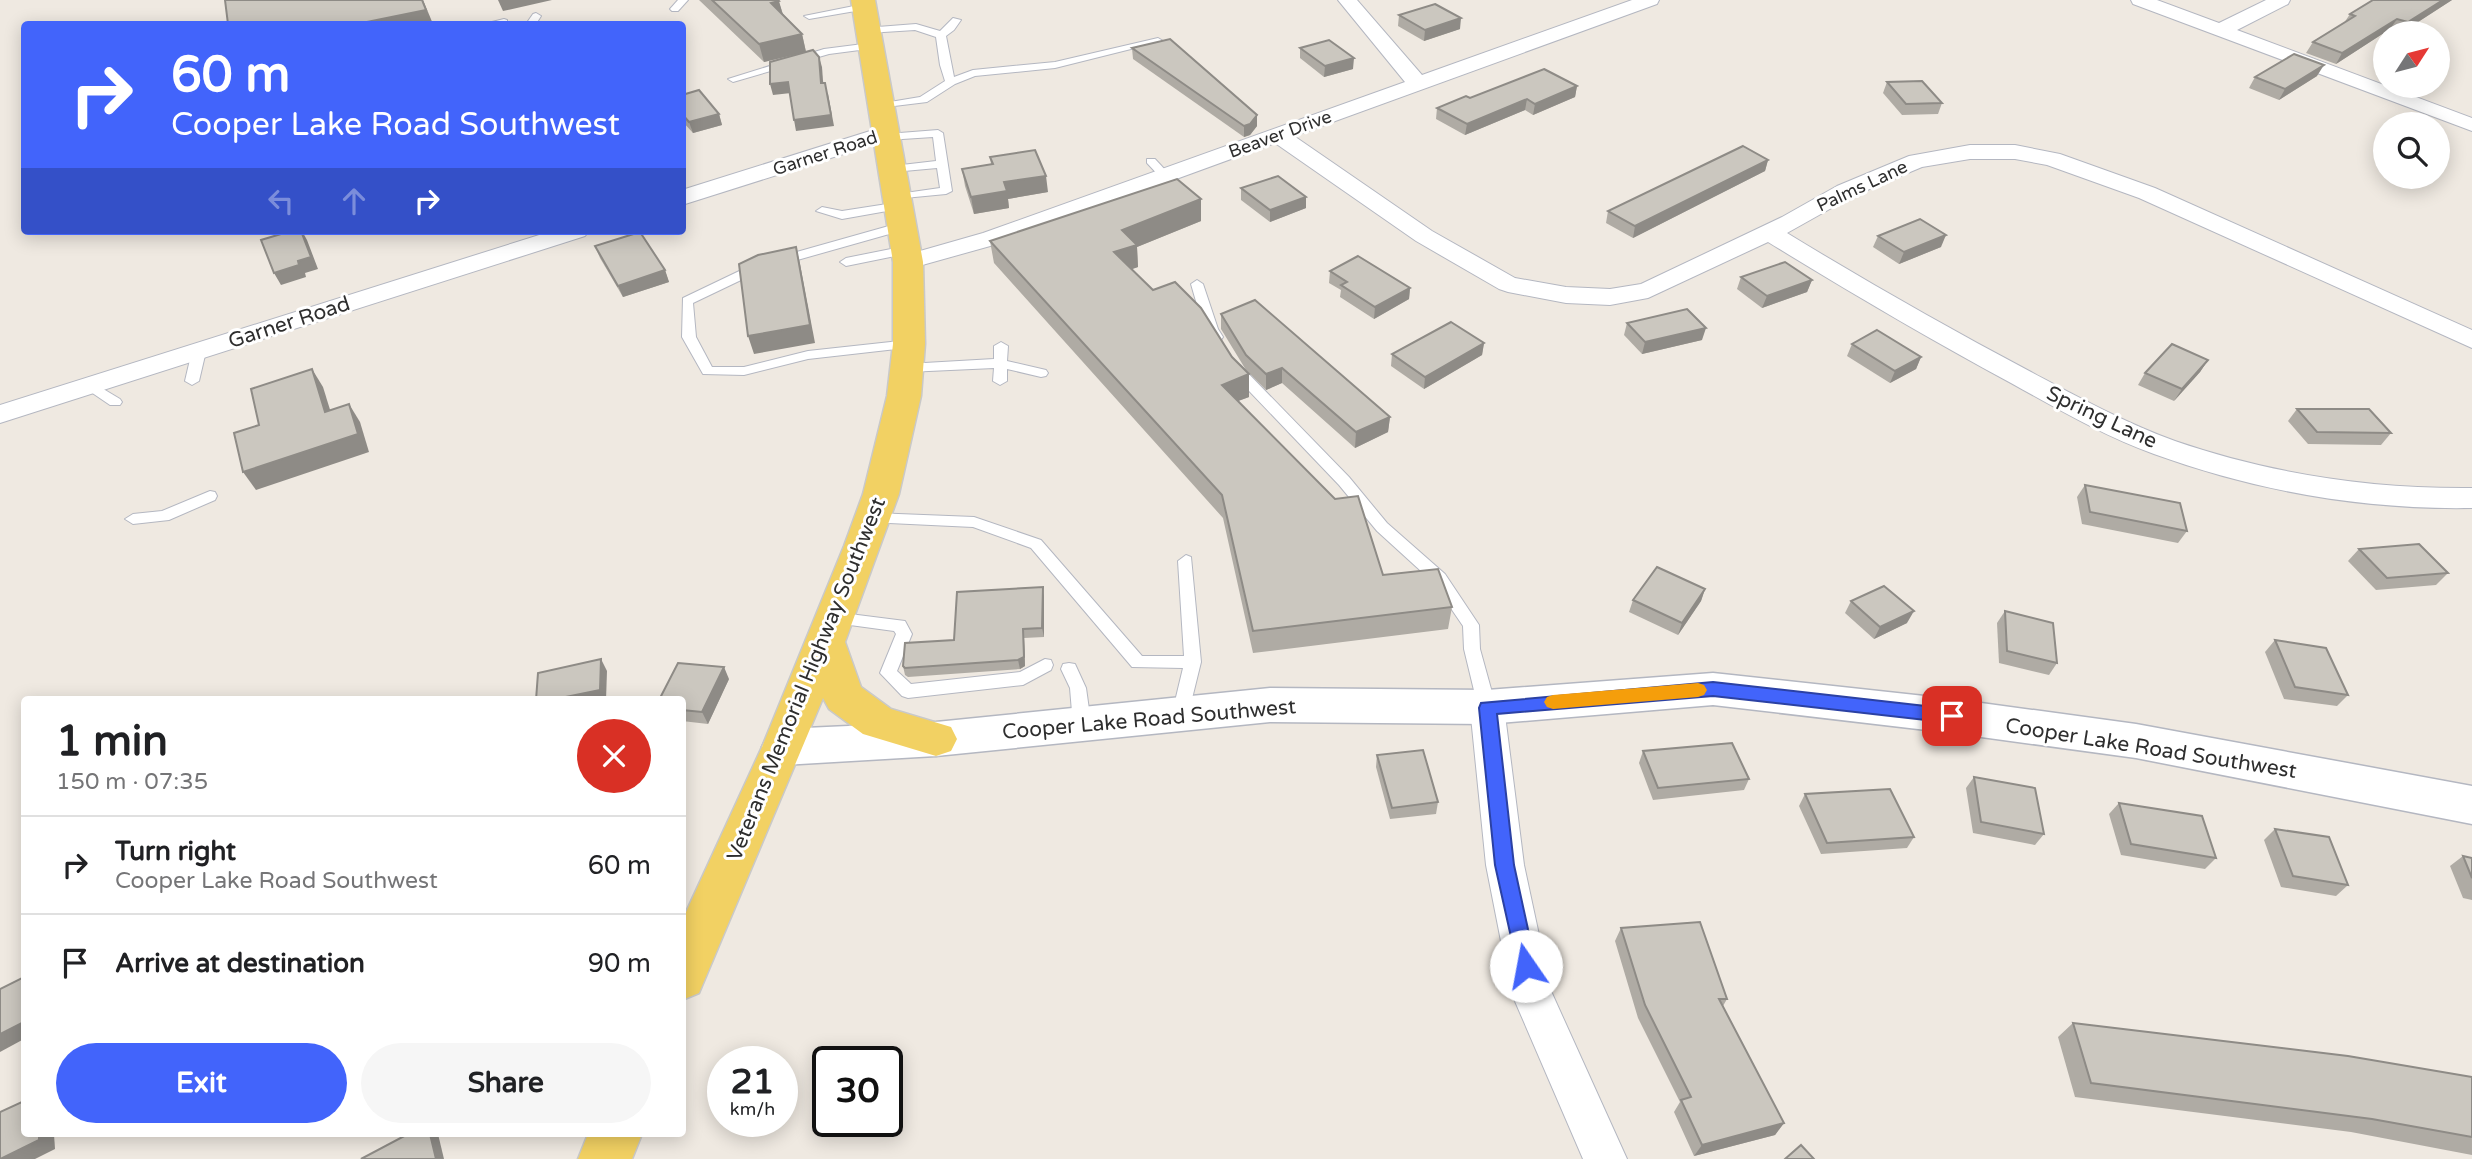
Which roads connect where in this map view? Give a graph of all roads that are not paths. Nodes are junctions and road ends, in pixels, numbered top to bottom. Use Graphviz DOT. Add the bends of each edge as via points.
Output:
graph roads {
  1 [pos="683,0"];
  2 [pos="1348,0"];
  3 [pos="1650,0"];
  4 [pos="2140,0"];
  5 [pos="2281,0"];
  6 [pos="675,9"];
  7 [pos="809,16"];
  8 [pos="867,20"];
  9 [pos="956,20"];
  10 [pos="2221,30"];
  11 [pos="940,35"];
  12 [pos="1158,41"];
  13 [pos="733,79"];
  14 [pos="951,82"];
  15 [pos="1419,85"];
  16 [pos="885,125"];
  17 [pos="2472,125"];
  18 [pos="1278,135"];
  19 [pos="946,169"];
  20 [pos="686,197"];
  21 [pos="822,211"];
  22 [pos="901,218"];
  23 [pos="1767,231"];
  24 [pos="564,235"];
  25 [pos="846,262"];
  26 [pos="1197,284"];
  27 [pos="2472,340"];
  28 [pos="1001,346"];
  29 [pos="199,351"];
  30 [pos="908,356"];
  31 [pos="1000,363"];
  32 [pos="1041,373"];
  33 [pos="192,381"];
  34 [pos="1000,381"];
  35 [pos="90,385"];
  36 [pos="115,402"];
  37 [pos="0,414"];
  38 [pos="210,496"];
  39 [pos="2472,499"];
  40 [pos="873,518"];
  41 [pos="133,519"];
  42 [pos="1186,561"];
  43 [pos="830,630"];
  44 [pos="1193,662"];
  45 [pos="1045,665"];
  46 [pos="1069,669"];
  47 [pos="1488,708"];
  48 [pos="1181,714"];
  49 [pos="1082,724"];
  50 [pos="936,739"];
  51 [pos="783,747"];
  52 [pos="2472,805"];
  53 [pos="686,967"];
  54 [pos="614,1137"];
  55 [pos="605,1159"];
  56 [pos="1605,1159"];
  1 -- 6 [label="lane"];
  2 -- 15 [label="street"];
  3 -- 15 [label="street, Beaver Drive"];
  4 -- 10 [label="street"];
  5 -- 10 [label="street"];
  7 -- 8 [label="lane"];
  8 -- 11 [label="lane"];
  8 -- 13 [label="lane" via="828,51"];
  8 -- 16 [label="main road, Veterans Memorial Highway Southwest"];
  9 -- 11 [label="lane"];
  10 -- 17 [label="street"];
  11 -- 14 [label="lane"];
  12 -- 14 [label="lane" via="1055,65 973,73"];
  14 -- 16 [label="lane"];
  15 -- 18 [label="street, Beaver Drive"];
  16 -- 19 [label="lane" via="938,133"];
  16 -- 20 [label="street, Garner Road"];
  16 -- 22 [label="main road, Veterans Memorial Highway Southwest"];
  18 -- 22 [label="street, Beaver Drive" via="1158,169 992,238"];
  18 -- 23 [label="street, Palms Lane" via="1424,236 1508,284 1566,295 1610,297 1648,290"];
  19 -- 22 [label="lane"];
  19 -- 22 [label="lane" via="946,191"];
  21 -- 22 [label="lane"];
  22 -- 25 [label="lane"];
  22 -- 30 [label="main road, Veterans Memorial Highway Southwest"];
  22 -- 30 [label="lane" via="758,267 687,301 689,337 708,371 744,371 808,355"];
  23 -- 27 [label="street, Palms Lane" via="1917,160 1970,152 2015,152 2052,159 2147,193"];
  23 -- 39 [label="street, Spring Lane" via="1882,302 2084,411 2163,447 2238,470 2368,496"];
  24 -- 29 [label="street, Garner Road"];
  26 -- 47 [label="lane" via="1210,329 1239,375 1344,481 1382,527 1439,578 1471,625 1472,649"];
  28 -- 31 [label="lane"];
  29 -- 33 [label="lane"];
  29 -- 35 [label="street, Garner Road"];
  30 -- 31 [label="lane"];
  30 -- 40 [label="main road, Veterans Memorial Highway Southwest" via="893,449"];
  31 -- 32 [label="lane"];
  31 -- 34 [label="lane"];
  35 -- 36 [label="lane"];
  35 -- 37 [label="street, Garner Road"];
  38 -- 41 [label="lane" via="164,516"];
  40 -- 43 [label="main road, Veterans Memorial Highway Southwest"];
  40 -- 44 [label="lane" via="974,522 1036,544 1138,662"];
  42 -- 44 [label="lane"];
  43 -- 45 [label="lane" via="899,625 904,634 888,674 908,691 1023,678"];
  43 -- 50 [label="main road" via="844,697 878,722"];
  43 -- 51 [label="main road, Veterans Memorial Highway Southwest"];
  44 -- 48 [label="lane"];
  46 -- 49 [label="lane" via="1078,688"];
  47 -- 48 [label="street, Cooper Lake Road Southwest" via="1270,705"];
  47 -- 52 [label="street, Cooper Lake Road Southwest" via="1713,689 2136,741"];
  47 -- 56 [label="street" via="1505,865 1531,992"];
  48 -- 49 [label="street, Cooper Lake Road Southwest"];
  49 -- 50 [label="street, Cooper Lake Road Southwest"];
  50 -- 51 [label="street, Cooper Lake Road Southwest"];
  51 -- 53 [label="main road, Veterans Memorial Highway Southwest"];
  54 -- 55 [label="main road"];
}
